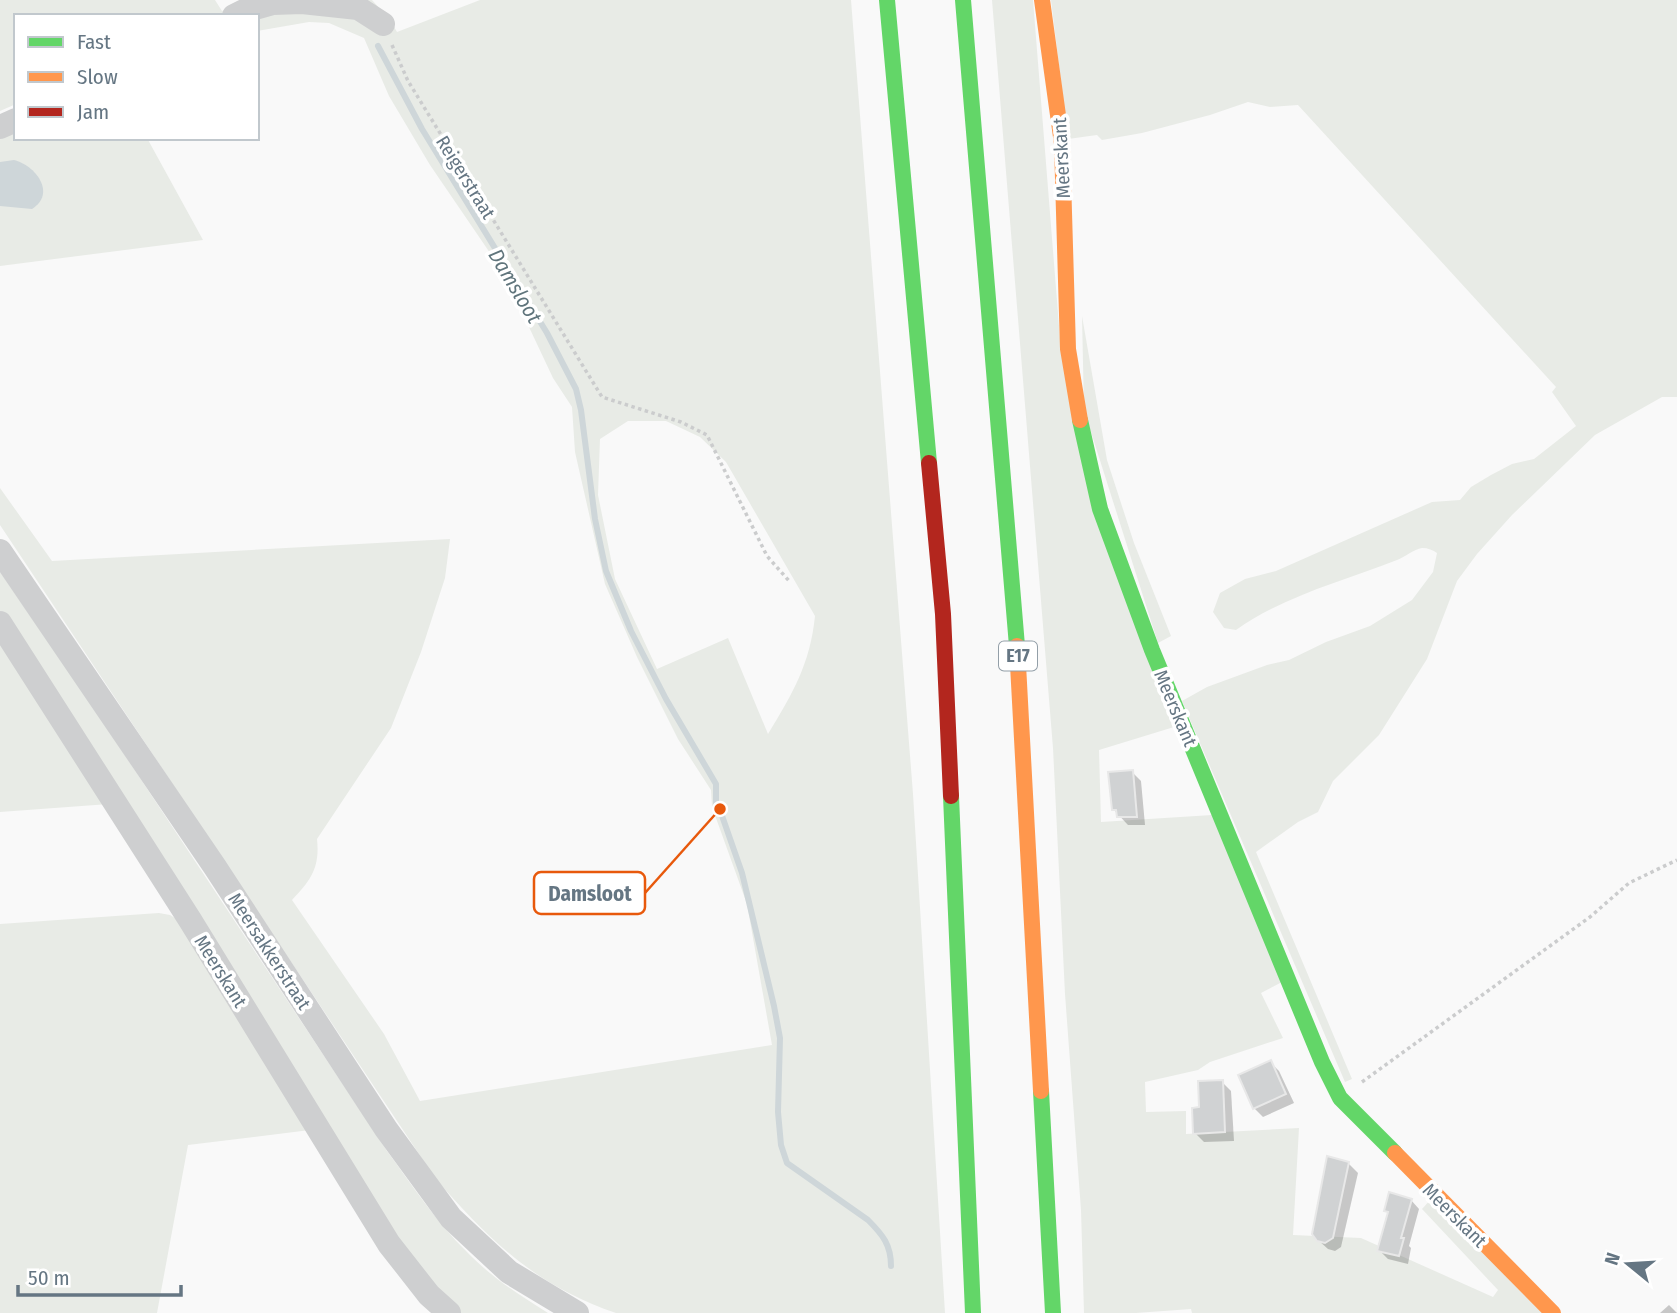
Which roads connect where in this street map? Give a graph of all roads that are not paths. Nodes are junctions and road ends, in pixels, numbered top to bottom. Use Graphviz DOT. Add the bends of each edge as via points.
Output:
graph roads {
  1 [pos="887,0"];
  2 [pos="962,0"];
  3 [pos="1042,0"];
  4 [pos="237,14"];
  5 [pos="383,24"];
  6 [pos="0,551"];
  7 [pos="0,623"];
  8 [pos="449,1313"];
  9 [pos="578,1313"];
  10 [pos="973,1313"];
  11 [pos="1053,1313"];
  12 [pos="1553,1313"];
  1 -- 10 [label="main road" via="943,614"];
  2 -- 11 [label="main road, E17" via="1017,620"];
  3 -- 12 [label="main road, Meerskant" via="1062,144 1068,349 1077,408 1100,509 1152,650 1340,1098"];
  4 -- 5 [label="street" via="273,3 302,2 358,8"];
  6 -- 9 [label="street, Meersakkerstraat" via="386,1129 452,1218 509,1272"];
  7 -- 8 [label="street, Meerskant" via="390,1244 429,1295"];
}
